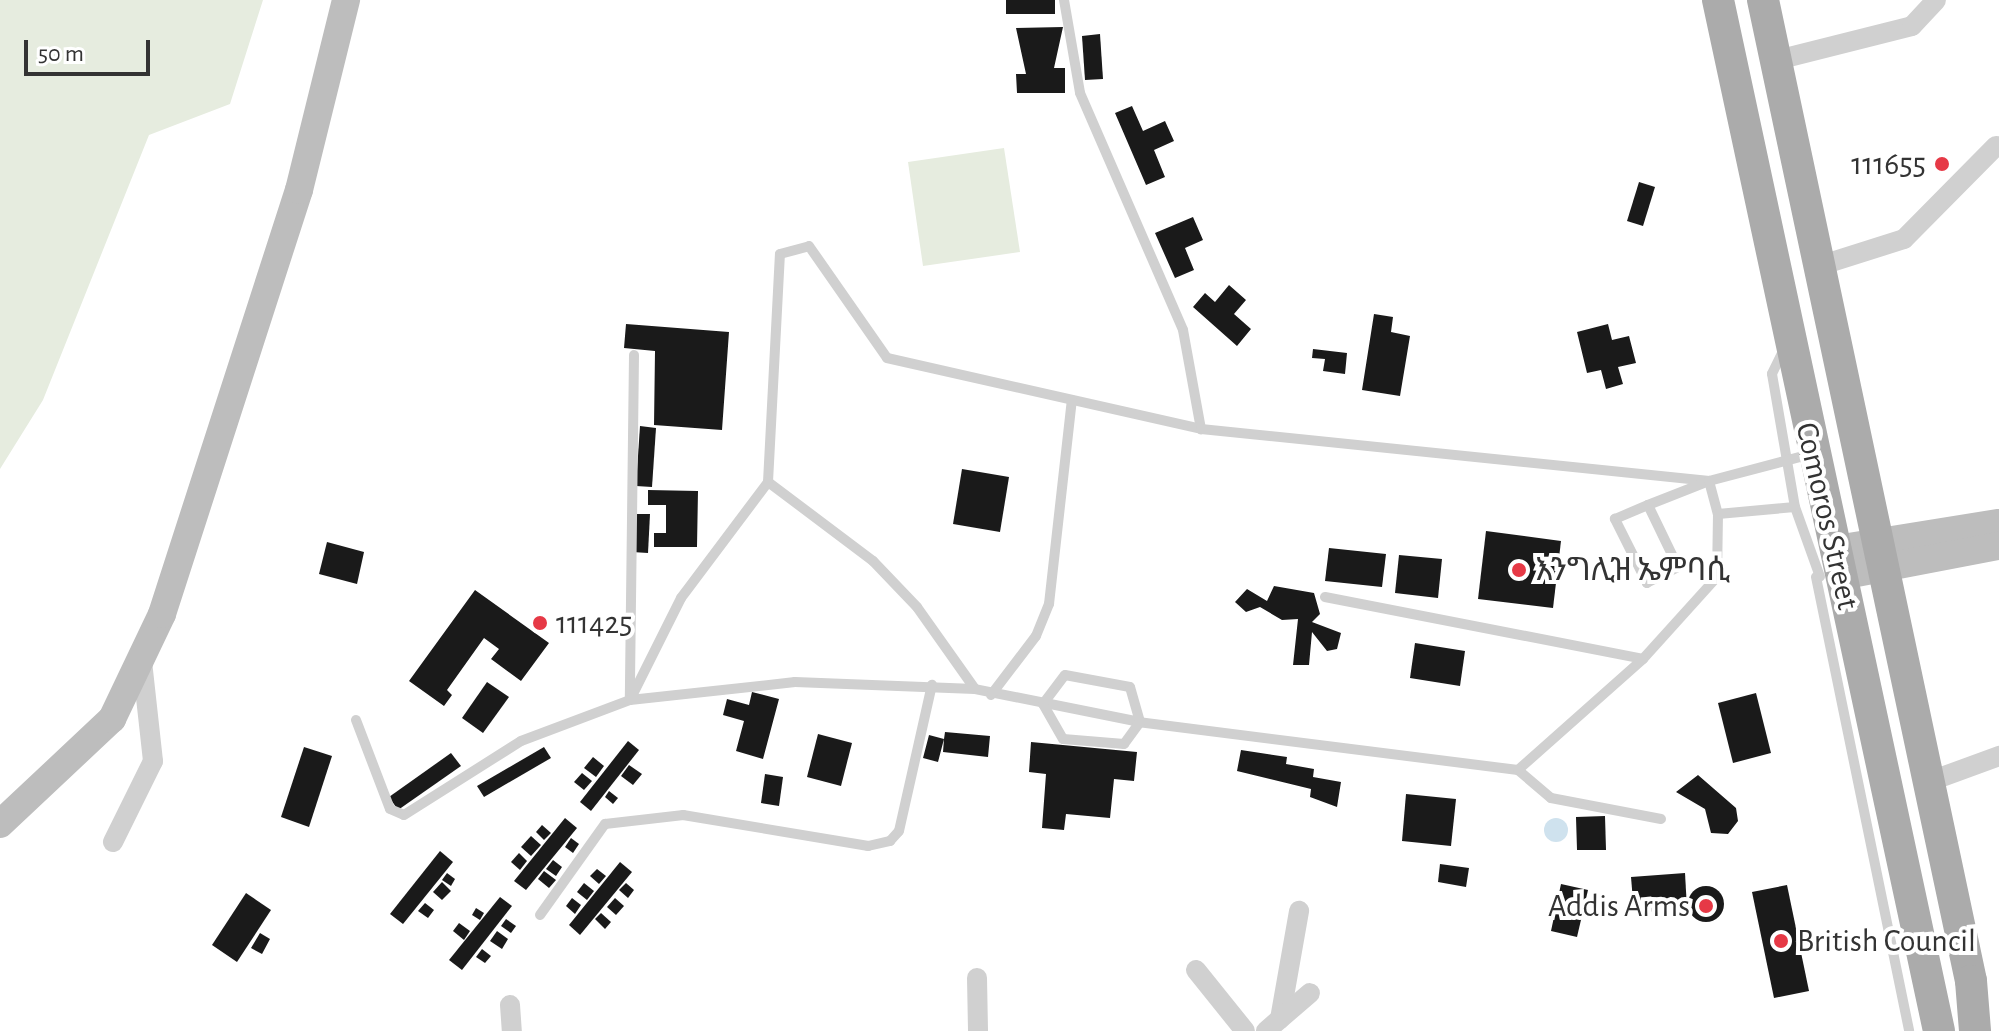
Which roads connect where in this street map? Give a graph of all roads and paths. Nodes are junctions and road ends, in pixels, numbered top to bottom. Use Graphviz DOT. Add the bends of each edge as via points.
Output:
graph roads {
  1 [pos="346,0"];
  2 [pos="1064,0"];
  3 [pos="1718,0"];
  4 [pos="1763,0"];
  5 [pos="1936,0"];
  6 [pos="1777,60"];
  7 [pos="1996,146"];
  8 [pos="1822,265"];
  9 [pos="1830,314"];
  10 [pos="1785,332"];
  11 [pos="634,355"];
  12 [pos="1072,400"];
  13 [pos="1201,429"];
  14 [pos="1800,456"];
  15 [pos="1709,481"];
  16 [pos="768,482"];
  17 [pos="1648,505"];
  18 [pos="1795,507"];
  19 [pos="1718,514"];
  20 [pos="1999,523"];
  21 [pos="1999,546"];
  22 [pos="1882,557"];
  23 [pos="1831,567"];
  24 [pos="1325,597"];
  25 [pos="1643,659"];
  26 [pos="142,662"];
  27 [pos="932,685"];
  28 [pos="975,689"];
  29 [pos="991,695"];
  30 [pos="630,700"];
  31 [pos="1043,704"];
  32 [pos="356,720"];
  33 [pos="1140,722"];
  34 [pos="1999,756"];
  35 [pos="1518,770"];
  36 [pos="1928,782"];
  37 [pos="1661,819"];
  38 [pos="0,824"];
  39 [pos="113,842"];
  40 [pos="1299,911"];
  41 [pos="540,915"];
  42 [pos="1196,970"];
  43 [pos="977,978"];
  44 [pos="1971,981"];
  45 [pos="1310,993"];
  46 [pos="510,1005"];
  47 [pos="1273,1025"];
  48 [pos="512,1031"];
  49 [pos="978,1031"];
  50 [pos="1245,1031"];
  51 [pos="1909,1031"];
  52 [pos="1939,1031"];
  53 [pos="1975,1031"];
  54 [pos="1992,1031"];
  1 -- 26 [label="street" via="299,190"];
  2 -- 13 [label="lane" via="1080,93 1183,330"];
  3 -- 10 [label="main road, Comoros Street"];
  4 -- 6 [label="main road, Comoros Street"];
  5 -- 6 [label="street" via="1912,26"];
  6 -- 8 [label="main road, Comoros Street"];
  7 -- 8 [label="street" via="1904,239"];
  8 -- 9 [label="main road, Comoros Street"];
  9 -- 10 [label="main road"];
  9 -- 22 [label="main road, Comoros Street"];
  10 -- 14 [label="main road, Comoros Street"];
  11 -- 30 [label="lane"];
  12 -- 13 [label="lane"];
  12 -- 16 [label="lane" via="887,358 809,246 780,254"];
  12 -- 29 [label="lane" via="1049,604 1036,636"];
  13 -- 15 [label="lane"];
  14 -- 15 [label="lane"];
  14 -- 18 [label="lane"];
  14 -- 23 [label="main road, Comoros Street"];
  15 -- 17 [label="lane"];
  15 -- 19 [label="lane"];
  16 -- 28 [label="lane" via="873,561 917,607"];
  16 -- 30 [label="lane" via="681,598"];
  17 -- 17 [label="lane" via="1613,523 1647,583 1678,567"];
  18 -- 19 [label="lane"];
  18 -- 23 [label="lane"];
  19 -- 25 [label="lane" via="1717,577"];
  20 -- 22 [label="street"];
  21 -- 22 [label="street"];
  22 -- 23 [label="street"];
  22 -- 36 [label="main road, Comoros Street"];
  23 -- 51 [label="lane"];
  23 -- 52 [label="main road, Comoros Street"];
  24 -- 25 [label="lane"];
  25 -- 35 [label="lane"];
  26 -- 38 [label="street" via="112,719"];
  26 -- 39 [label="street" via="153,761"];
  27 -- 28 [label="lane"];
  27 -- 30 [label="lane" via="795,682"];
  27 -- 41 [label="lane" via="899,831 890,841 868,846 683,815 621,820 605,824 590,840"];
  28 -- 29 [label="lane"];
  29 -- 31 [label="lane"];
  30 -- 32 [label="lane" via="521,741 404,815 390,809"];
  31 -- 33 [label="lane"];
  31 -- 33 [label="lane" via="1063,739 1124,744"];
  31 -- 33 [label="lane" via="1065,675 1130,687"];
  33 -- 35 [label="lane"];
  34 -- 36 [label="street"];
  35 -- 37 [label="lane" via="1551,798"];
  36 -- 44 [label="main road, Comoros Street"];
  40 -- 47 [label="street"];
  42 -- 50 [label="street"];
  43 -- 49 [label="street"];
  44 -- 53 [label="main road, Comoros Street"];
  44 -- 54 [label="main road"];
  45 -- 47 [label="street"];
  46 -- 48 [label="street"];
}
